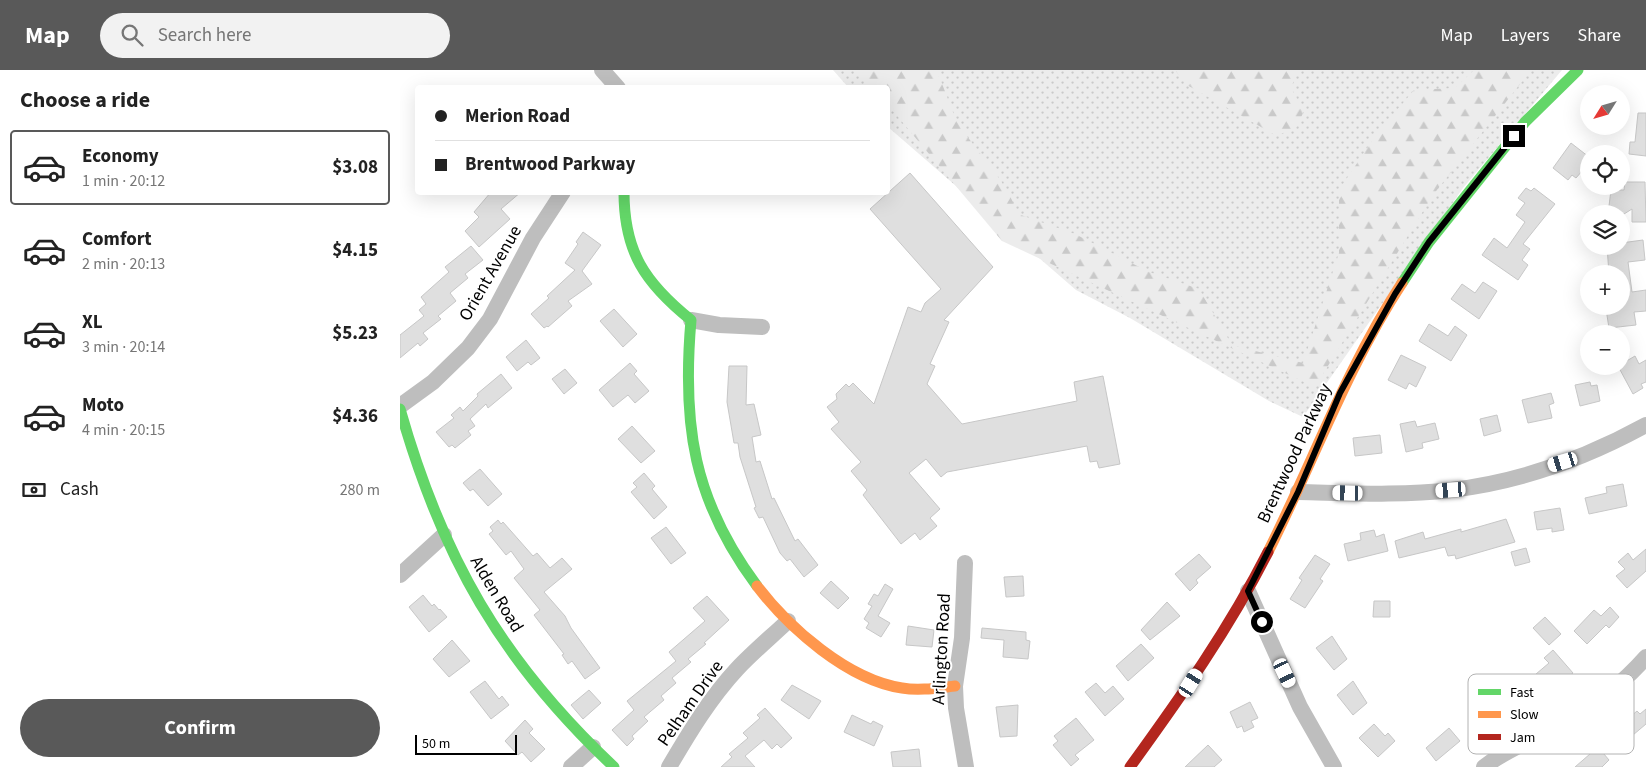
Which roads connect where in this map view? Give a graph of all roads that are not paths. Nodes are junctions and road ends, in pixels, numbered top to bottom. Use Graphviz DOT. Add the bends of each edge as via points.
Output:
graph roads {
  1 [pos="602,70"];
  2 [pos="1578,70"];
  3 [pos="615,85"];
  4 [pos="561,195"];
  5 [pos="624,195"];
  6 [pos="690,320"];
  7 [pos="762,327"];
  8 [pos="400,408"];
  9 [pos="1646,425"];
  10 [pos="1298,492"];
  11 [pos="444,535"];
  12 [pos="964,563"];
  13 [pos="400,575"];
  14 [pos="1248,591"];
  15 [pos="788,621"];
  16 [pos="1646,657"];
  17 [pos="1630,674"];
  18 [pos="955,686"];
  19 [pos="593,747"];
  20 [pos="1503,754"];
  21 [pos="571,767"];
  22 [pos="614,767"];
  23 [pos="669,767"];
  24 [pos="966,767"];
  25 [pos="1130,767"];
  26 [pos="1334,767"];
  27 [pos="1484,767"];
  1 -- 3 [label="street"];
  2 -- 10 [label="street, Brentwood Parkway" via="1525,122 1424,249 1340,393"];
  4 -- 8 [label="street, Orient Avenue" via="479,333 433,382"];
  5 -- 6 [label="street" via="623,215 638,264 654,288"];
  6 -- 7 [label="street"];
  6 -- 15 [label="street" via="686,380 693,448 703,483 741,565"];
  8 -- 11 [label="street, Alden Road" via="409,447"];
  9 -- 10 [label="street" via="1618,441 1563,462 1480,485 1400,494"];
  10 -- 14 [label="street, Brentwood Parkway"];
  11 -- 13 [label="street"];
  11 -- 19 [label="street, Alden Road" via="478,601 507,645 536,685"];
  12 -- 18 [label="street, Arlington Road" via="963,630"];
  14 -- 25 [label="street, Brentwood Parkway" via="1191,683"];
  14 -- 26 [label="street" via="1300,707"];
  15 -- 18 [label="street" via="848,668 879,683 910,690"];
  15 -- 23 [label="street, Pelham Drive" via="737,669 691,729"];
  16 -- 17 [label="street"];
  18 -- 24 [label="street, Arlington Road"];
  19 -- 21 [label="street"];
  19 -- 22 [label="street, Alden Road"];
  20 -- 27 [label="street"];
}
